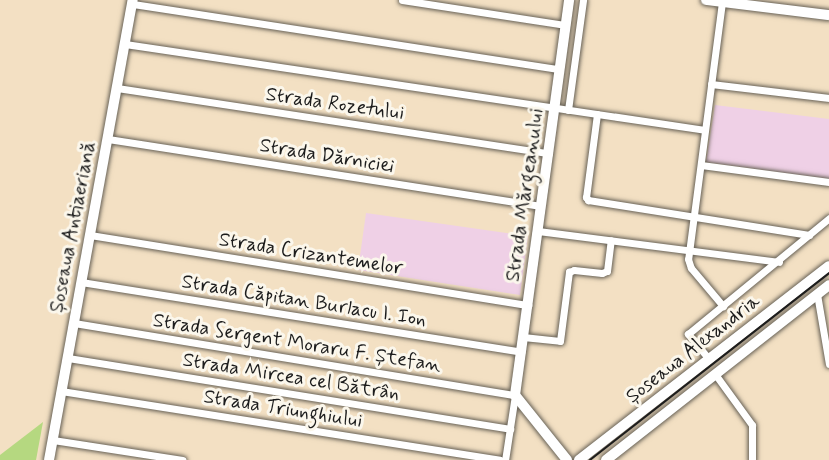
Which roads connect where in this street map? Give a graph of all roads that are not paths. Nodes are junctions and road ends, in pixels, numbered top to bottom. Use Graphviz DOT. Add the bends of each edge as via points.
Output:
graph roads {
  1 [pos="402,0"];
  2 [pos="569,0"];
  3 [pos="583,0"];
  4 [pos="706,0"];
  5 [pos="133,2"];
  6 [pos="722,2"];
  7 [pos="829,15"];
  8 [pos="566,25"];
  9 [pos="125,44"];
  10 [pos="560,69"];
  11 [pos="711,84"];
  12 [pos="117,88"];
  13 [pos="829,99"];
  14 [pos="554,108"];
  15 [pos="568,110"];
  16 [pos="597,114"];
  17 [pos="705,130"];
  18 [pos="108,139"];
  19 [pos="549,153"];
  20 [pos="701,165"];
  21 [pos="829,182"];
  22 [pos="541,206"];
  23 [pos="694,216"];
  24 [pos="829,218"];
  25 [pos="538,231"];
  26 [pos="90,235"];
  27 [pos="809,235"];
  28 [pos="611,240"];
  29 [pos="690,250"];
  30 [pos="779,262"];
  31 [pos="829,266"];
  32 [pos="81,282"];
  33 [pos="829,285"];
  34 [pos="817,294"];
  35 [pos="528,305"];
  36 [pos="723,306"];
  37 [pos="74,323"];
  38 [pos="523,337"];
  39 [pos="521,352"];
  40 [pos="68,358"];
  41 [pos="709,359"];
  42 [pos="829,364"];
  43 [pos="715,374"];
  44 [pos="62,391"];
  45 [pos="515,395"];
  46 [pos="510,429"];
  47 [pos="52,440"];
  48 [pos="49,460"];
  49 [pos="182,460"];
  50 [pos="500,460"];
  51 [pos="505,460"];
  52 [pos="567,460"];
  53 [pos="579,460"];
  54 [pos="606,460"];
  55 [pos="752,460"];
  1 -- 8 [label="street"];
  2 -- 8 [label="main road, Strada Mărgeanului"];
  3 -- 15 [label="street, Strada Mărgeanului"];
  4 -- 6 [label="main road"];
  5 -- 9 [label="main road, Șoseaua Antiaeriană"];
  5 -- 10 [label="street"];
  6 -- 7 [label="main road"];
  6 -- 11 [label="street"];
  8 -- 10 [label="main road, Strada Mărgeanului"];
  9 -- 12 [label="main road, Șoseaua Antiaeriană"];
  9 -- 14 [label="street"];
  10 -- 14 [label="main road, Strada Mărgeanului"];
  11 -- 13 [label="street"];
  11 -- 17 [label="street"];
  12 -- 18 [label="main road, Șoseaua Antiaeriană"];
  12 -- 19 [label="street, Strada Rozetului"];
  14 -- 15 [label="street"];
  14 -- 19 [label="main road, Strada Mărgeanului"];
  15 -- 16 [label="street"];
  16 -- 17 [label="street"];
  16 -- 23 [label="street" via="586,199"];
  17 -- 20 [label="street"];
  18 -- 22 [label="street, Strada Dărniciei"];
  18 -- 26 [label="main road, Șoseaua Antiaeriană"];
  19 -- 22 [label="main road, Strada Mărgeanului"];
  20 -- 21 [label="street"];
  20 -- 23 [label="street"];
  22 -- 25 [label="main road, Strada Mărgeanului"];
  23 -- 27 [label="street"];
  23 -- 29 [label="street"];
  24 -- 27 [label="street"];
  25 -- 28 [label="street"];
  25 -- 35 [label="main road, Strada Mărgeanului"];
  26 -- 32 [label="main road, Șoseaua Antiaeriană"];
  26 -- 35 [label="street, Strada Crizantemelor"];
  27 -- 30 [label="street"];
  28 -- 29 [label="street"];
  28 -- 38 [label="street" via="607,271 569,272 560,341"];
  29 -- 30 [label="street"];
  29 -- 36 [label="street" via="691,268"];
  30 -- 36 [label="street"];
  31 -- 41 [label="main road, Șoseaua Alexandria"];
  32 -- 37 [label="main road, Șoseaua Antiaeriană"];
  32 -- 39 [label="street, Strada Căpitan Burlacu I. Ion"];
  33 -- 34 [label="main road, Șoseaua Alexandria"];
  34 -- 42 [label="street"];
  34 -- 43 [label="main road, Șoseaua Alexandria"];
  35 -- 38 [label="main road, Strada Mărgeanului"];
  36 -- 41 [label="street" via="688,334"];
  37 -- 40 [label="main road, Șoseaua Antiaeriană"];
  37 -- 45 [label="street, Strada Sergent Moraru F. Ștefan"];
  38 -- 39 [label="main road, Strada Mărgeanului"];
  39 -- 45 [label="main road, Strada Mărgeanului"];
  40 -- 44 [label="main road, Șoseaua Antiaeriană"];
  40 -- 46 [label="street, Strada Mircea cel Bătrân"];
  41 -- 53 [label="main road, Șoseaua Alexandria"];
  43 -- 54 [label="main road, Șoseaua Alexandria"];
  43 -- 55 [label="street" via="752,425"];
  44 -- 47 [label="main road, Șoseaua Antiaeriană"];
  44 -- 50 [label="street, Strada Triunghiului"];
  45 -- 46 [label="street, Strada Mărgeanului"];
  45 -- 52 [label="main road"];
  46 -- 51 [label="street, Strada Mărgeanului"];
  47 -- 48 [label="main road, Șoseaua Antiaeriană"];
  47 -- 49 [label="street"];
}
